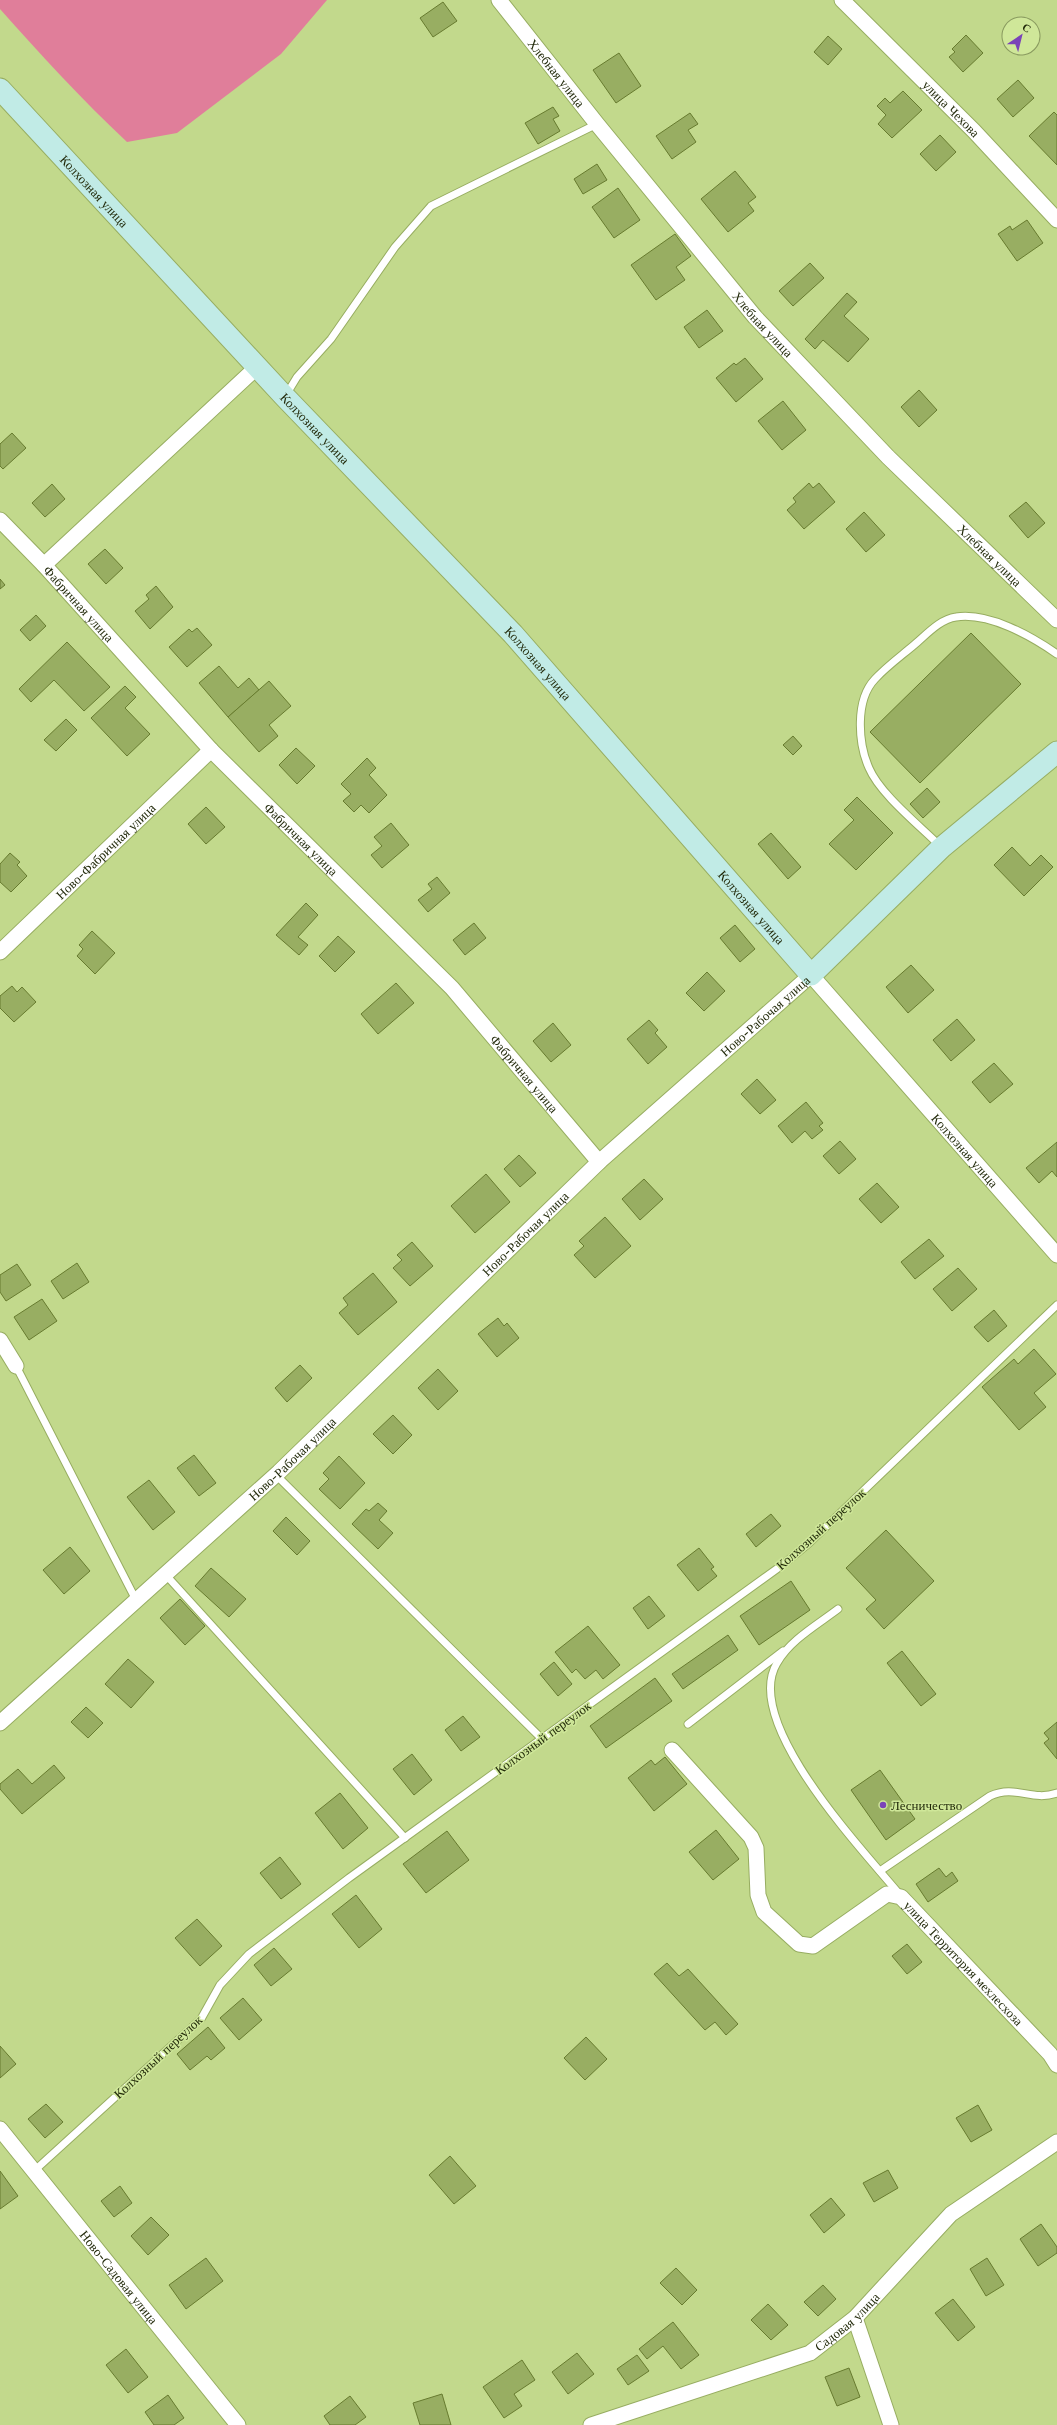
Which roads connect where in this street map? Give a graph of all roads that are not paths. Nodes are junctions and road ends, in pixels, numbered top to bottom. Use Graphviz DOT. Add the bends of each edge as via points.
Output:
graph roads {
  1 [pos="499,0"];
  2 [pos="842,0"];
  3 [pos="0,89"];
  4 [pos="597,124"];
  5 [pos="1057,220"];
  6 [pos="257,367"];
  7 [pos="285,397"];
  8 [pos="0,520"];
  9 [pos="44,565"];
  10 [pos="1057,620"];
  11 [pos="1057,654"];
  12 [pos="211,750"];
  13 [pos="1057,752"];
  14 [pos="941,848"];
  15 [pos="0,952"];
  16 [pos="811,975"];
  17 [pos="600,1162"];
  18 [pos="1057,1255"];
  19 [pos="1057,1305"];
  20 [pos="0,1340"];
  21 [pos="16,1366"];
  22 [pos="276,1475"];
  23 [pos="165,1574"];
  24 [pos="136,1600"];
  25 [pos="838,1609"];
  26 [pos="789,1646"];
  27 [pos="0,1723"];
  28 [pos="688,1724"];
  29 [pos="542,1739"];
  30 [pos="672,1750"];
  31 [pos="1057,1793"];
  32 [pos="405,1838"];
  33 [pos="880,1871"];
  34 [pos="901,1897"];
  35 [pos="1057,2065"];
  36 [pos="0,2129"];
  37 [pos="1057,2142"];
  38 [pos="33,2171"];
  39 [pos="855,2318"];
  40 [pos="238,2425"];
  41 [pos="591,2425"];
  42 [pos="891,2425"];
  1 -- 4 [label="street, Хлебная улица"];
  2 -- 5 [label="street, улица Чехова" via="974,131"];
  3 -- 6 [label="street, Колхозная улица"];
  4 -- 7 [label="lane" via="431,206 395,247 331,339 297,377"];
  4 -- 10 [label="street, Хлебная улица" via="755,317 888,457"];
  6 -- 7 [label="street, Колхозная улица"];
  6 -- 9 [label="street"];
  7 -- 16 [label="street, Колхозная улица" via="513,634"];
  8 -- 9 [label="street, Фабричная улица"];
  9 -- 12 [label="street, Фабричная улица"];
  11 -- 14 [label="lane" via="1005,625 977,618 956,617 939,624 874,679 866,692 861,738 869,768 876,782"];
  12 -- 15 [label="street, Ново-Фабричная улица"];
  12 -- 17 [label="street, Фабричная улица" via="452,988"];
  13 -- 14 [label="street, Ново-Рабочая улица"];
  14 -- 16 [label="street, Ново-Рабочая улица"];
  16 -- 17 [label="street, Ново-Рабочая улица"];
  16 -- 18 [label="street, Колхозная улица"];
  17 -- 22 [label="street, Ново-Рабочая улица"];
  19 -- 29 [label="lane, Колхозный переулок" via="815,1538 785,1563"];
  20 -- 21 [label="street"];
  21 -- 24 [label="lane"];
  22 -- 23 [label="street, Ново-Рабочая улица"];
  22 -- 29 [label="lane"];
  23 -- 24 [label="street, Ново-Рабочая улица"];
  23 -- 32 [label="lane"];
  24 -- 27 [label="street, Ново-Рабочая улица"];
  25 -- 26 [label="lane"];
  26 -- 28 [label="lane"];
  26 -- 33 [label="lane" via="776,1664 770,1684 775,1716 795,1763 814,1791"];
  29 -- 32 [label="lane, Колхозный переулок"];
  30 -- 34 [label="street, улица Территория мехлесхоза" via="751,1837 756,1848 758,1895 764,1912 798,1944 813,1946 887,1894"];
  31 -- 33 [label="lane" via="1044,1798 1001,1791"];
  32 -- 38 [label="lane, Колхозный переулок" via="249,1954 220,1985 201,2019"];
  33 -- 34 [label="lane"];
  34 -- 35 [label="street, улица Территория мехлесхоза" via="1050,2054"];
  36 -- 38 [label="street, Ново-Садовая улица"];
  37 -- 39 [label="street, Садовая улица" via="951,2214"];
  38 -- 40 [label="street, Ново-Садовая улица"];
  39 -- 41 [label="street, Садовая улица" via="810,2353"];
  39 -- 42 [label="street"];
}
